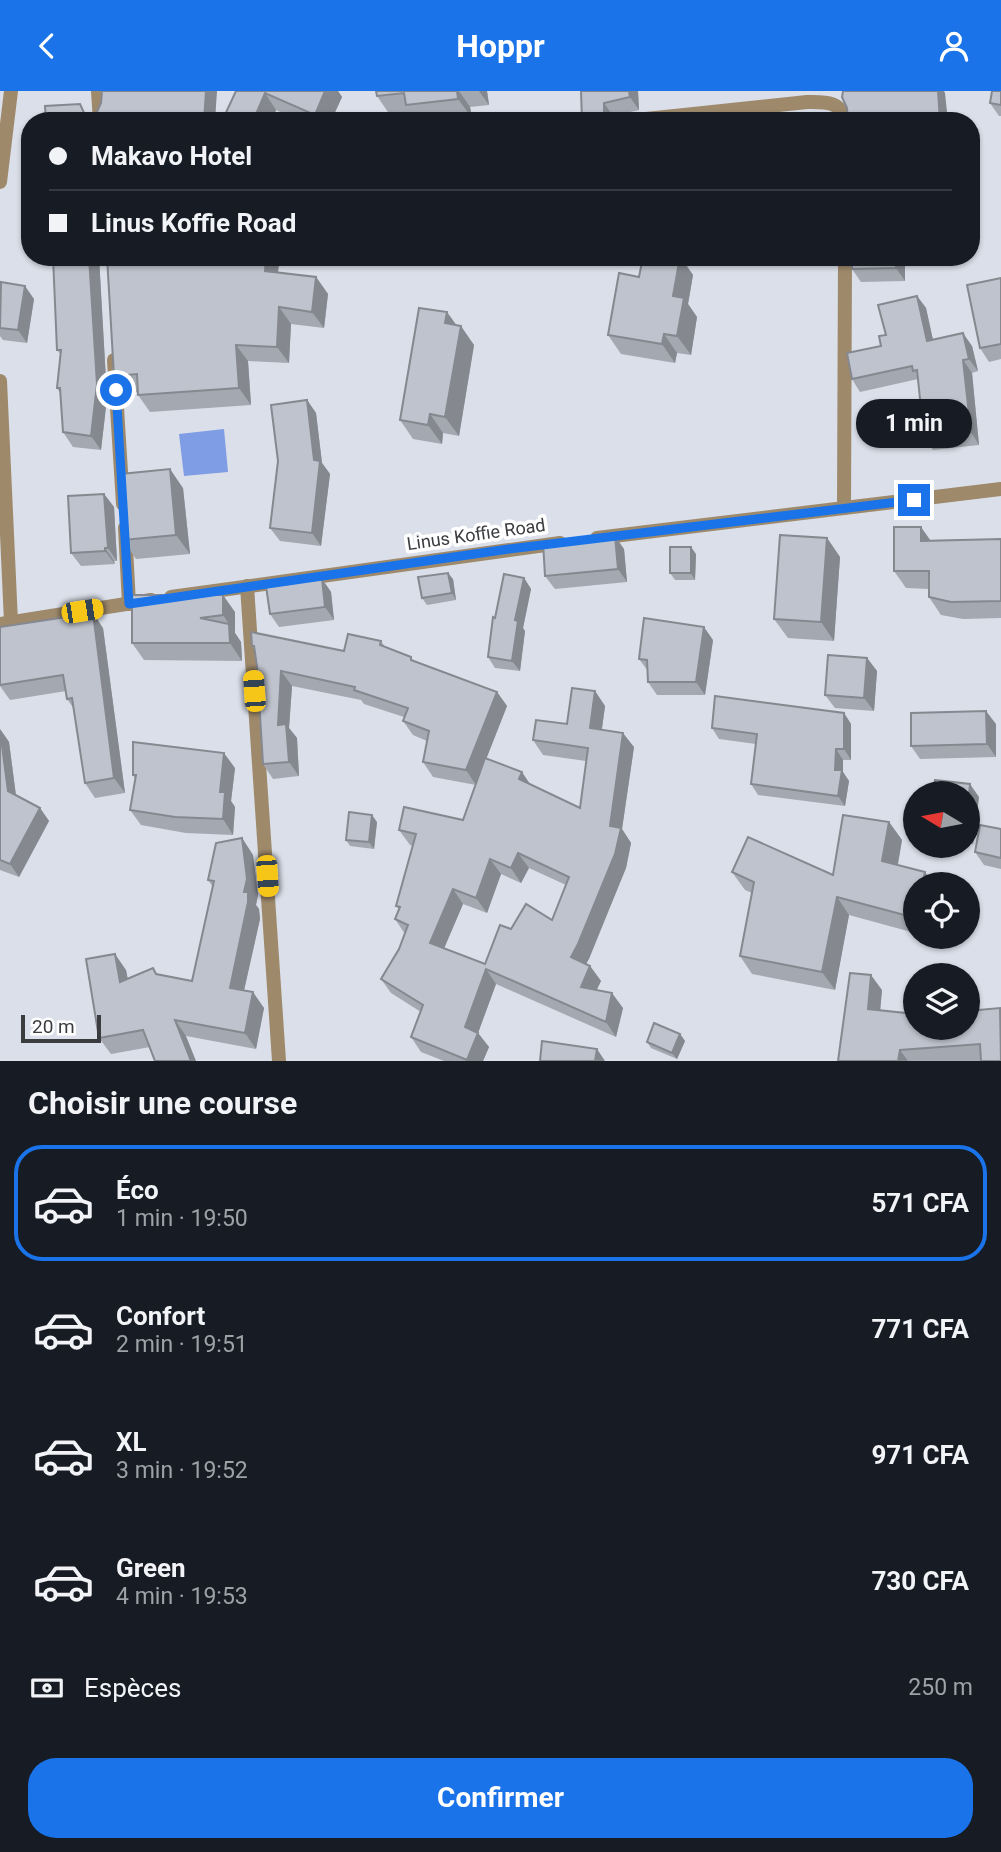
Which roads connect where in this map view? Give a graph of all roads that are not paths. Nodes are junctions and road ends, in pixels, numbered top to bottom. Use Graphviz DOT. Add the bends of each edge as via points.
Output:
graph roads {
  1 [pos="11,91"];
  2 [pos="98,91"];
  3 [pos="99,112"];
  4 [pos="717,112"];
  5 [pos="843,112"];
  6 [pos="0,182"];
  7 [pos="845,266"];
  8 [pos="113,340"];
  9 [pos="0,381"];
  10 [pos="1001,489"];
  11 [pos="844,509"];
  12 [pos="247,586"];
  13 [pos="129,604"];
  14 [pos="6,623"];
  15 [pos="279,1061"];
  1 -- 6 [label="street"];
  2 -- 3 [label="street"];
  4 -- 5 [label="street" via="828,102"];
  7 -- 11 [label="street"];
  8 -- 13 [label="street"];
  9 -- 14 [label="street"];
  10 -- 11 [label="street, Linus Koffie Road"];
  11 -- 12 [label="street, Linus Koffie Road"];
  12 -- 13 [label="street, Linus Koffie Road"];
  12 -- 15 [label="street"];
  13 -- 14 [label="street, Linus Koffie Road"];
}
